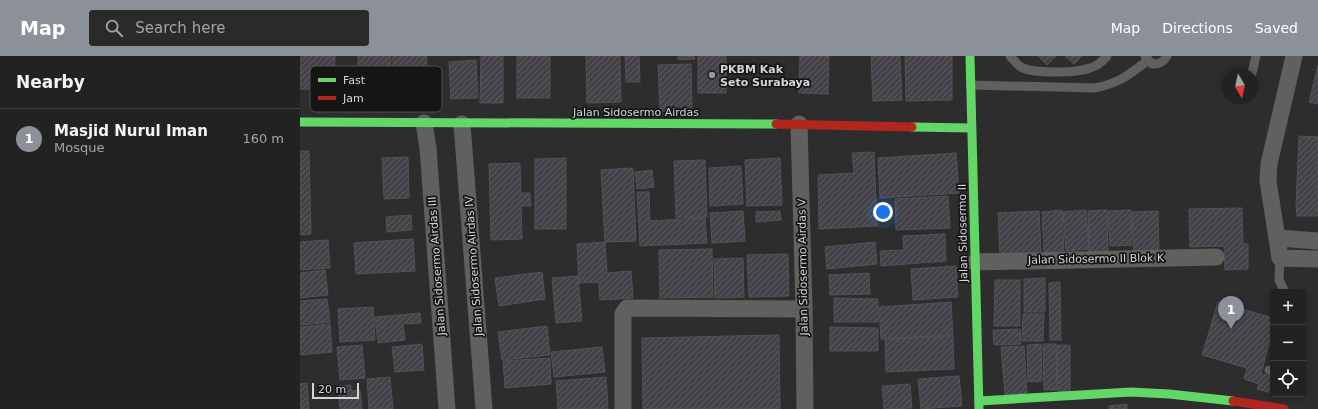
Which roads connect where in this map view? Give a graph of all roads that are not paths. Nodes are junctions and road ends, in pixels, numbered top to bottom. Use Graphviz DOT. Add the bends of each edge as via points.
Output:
graph roads {
  1 [pos="970,56"];
  2 [pos="1010,56"];
  3 [pos="1107,56"];
  4 [pos="1166,56"];
  5 [pos="1256,56"];
  6 [pos="1294,56"];
  7 [pos="1146,58"];
  8 [pos="1253,68"];
  9 [pos="970,85"];
  10 [pos="300,122"];
  11 [pos="424,122"];
  12 [pos="462,124"];
  13 [pos="799,124"];
  14 [pos="971,128"];
  15 [pos="1278,238"];
  16 [pos="1318,241"];
  17 [pos="1216,257"];
  18 [pos="1280,258"];
  19 [pos="1318,259"];
  20 [pos="975,262"];
  21 [pos="1284,289"];
  22 [pos="804,309"];
  23 [pos="1218,403"];
  24 [pos="979,405"];
  25 [pos="1244,406"];
  26 [pos="447,409"];
  27 [pos="484,409"];
  28 [pos="623,409"];
  29 [pos="804,409"];
  30 [pos="1283,409"];
  1 -- 9 [label="street, Jalan Sidosermo II"];
  2 -- 3 [label="lane" via="1021,67 1067,72 1088,69 1102,62"];
  4 -- 7 [label="lane" via="1158,64 1152,64"];
  5 -- 8 [label="lane"];
  6 -- 15 [label="street" via="1268,172"];
  7 -- 9 [label="lane" via="1126,78 1095,88"];
  9 -- 14 [label="street, Jalan Sidosermo II"];
  10 -- 11 [label="street, Jalan Sidosermo Airdas"];
  11 -- 12 [label="street, Jalan Sidosermo Airdas"];
  11 -- 26 [label="street, Jalan Sidosermo Airdas III"];
  12 -- 13 [label="street, Jalan Sidosermo Airdas"];
  12 -- 27 [label="street, Jalan Sidosermo Airdas IV"];
  13 -- 14 [label="street, Jalan Sidosermo Airdas"];
  13 -- 22 [label="street, Jalan Sidosermo Airdas V"];
  14 -- 20 [label="street, Jalan Sidosermo II"];
  15 -- 16 [label="street"];
  15 -- 18 [label="street"];
  17 -- 20 [label="street, Jalan Sidosermo II Blok K"];
  18 -- 19 [label="street"];
  18 -- 21 [label="lane" via="1279,280"];
  20 -- 24 [label="street, Jalan Sidosermo II"];
  22 -- 28 [label="street" via="628,308 623,314"];
  22 -- 29 [label="street, Jalan Sidosermo Airdas V"];
  23 -- 24 [label="street" via="1131,392 1082,394"];
  23 -- 25 [label="street"];
  25 -- 30 [label="street"];
}
